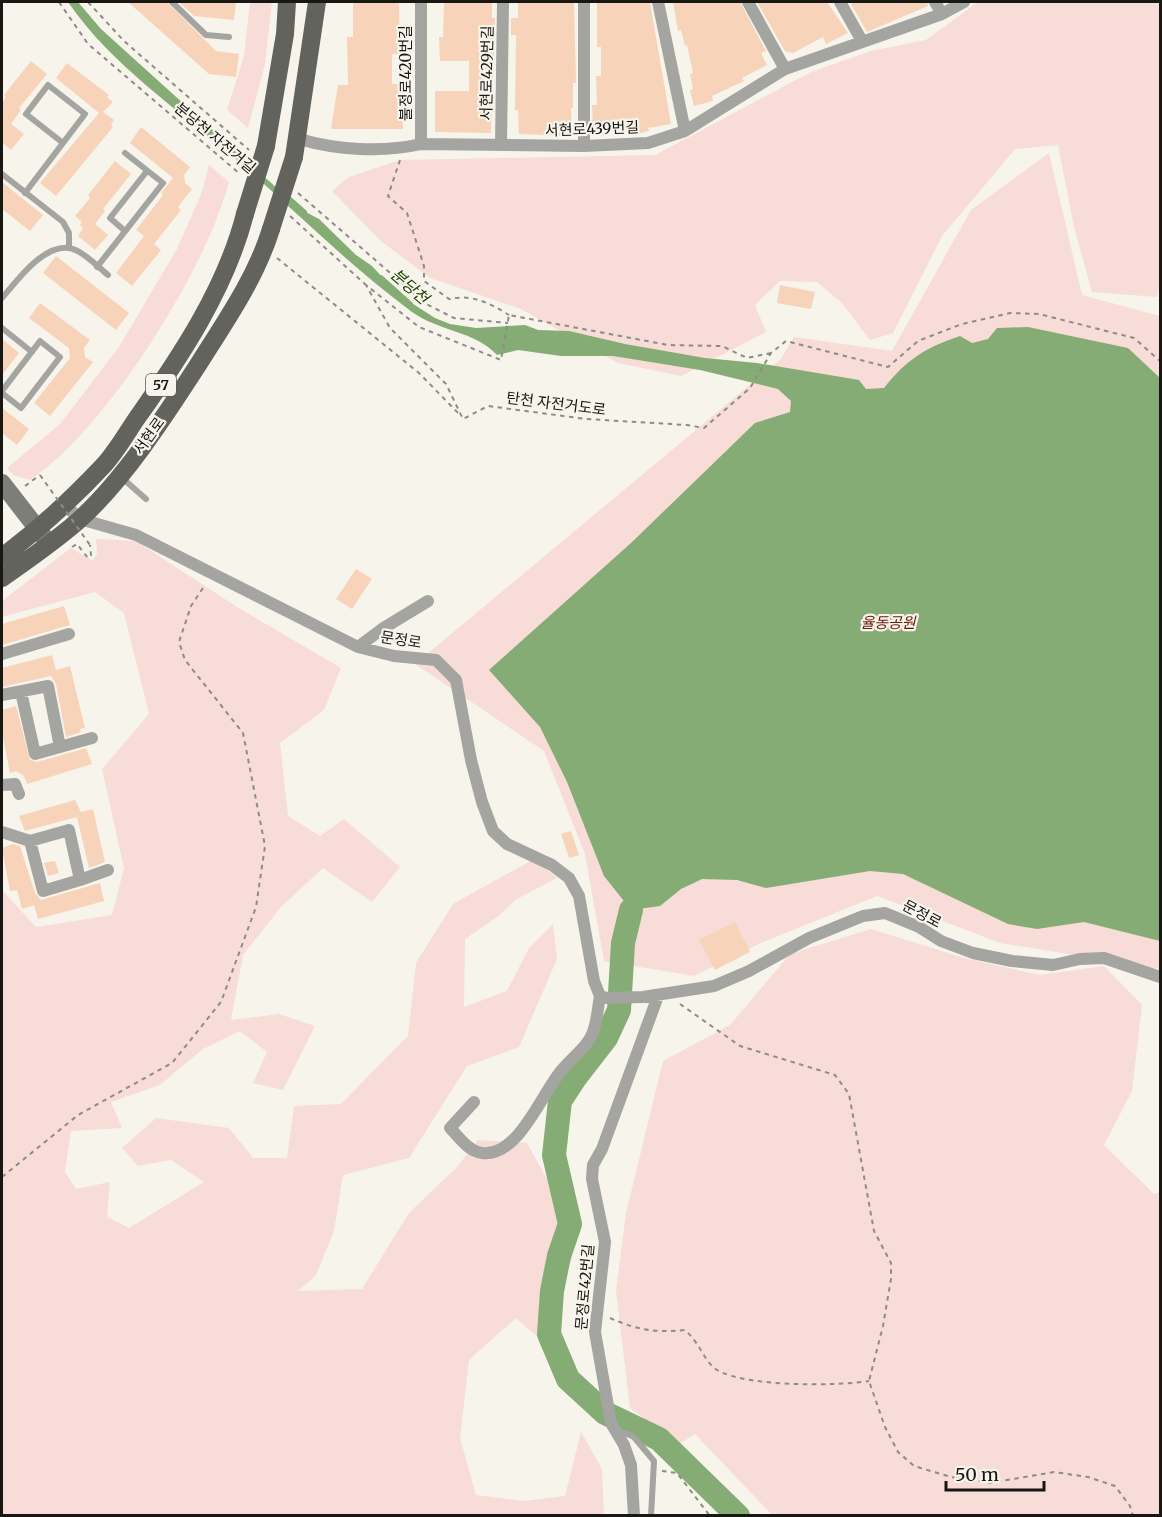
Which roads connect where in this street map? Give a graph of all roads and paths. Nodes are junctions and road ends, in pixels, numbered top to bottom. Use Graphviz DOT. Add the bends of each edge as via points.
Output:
graph roads {
  1 [pos="58,2"];
  2 [pos="172,2"];
  3 [pos="287,2"];
  4 [pos="317,2"];
  5 [pos="422,2"];
  6 [pos="503,2"];
  7 [pos="584,2"];
  8 [pos="658,2"];
  9 [pos="748,2"];
  10 [pos="840,2"];
  11 [pos="935,2"];
  12 [pos="963,2"];
  13 [pos="942,14"];
  14 [pos="229,37"];
  15 [pos="862,41"];
  16 [pos="785,69"];
  17 [pos="685,131"];
  18 [pos="299,139"];
  19 [pos="63,143"];
  20 [pos="421,144"];
  21 [pos="501,145"];
  22 [pos="584,146"];
  23 [pos="404,148"];
  24 [pos="125,153"];
  25 [pos="147,171"];
  26 [pos="2,174"];
  27 [pos="243,176"];
  28 [pos="25,193"];
  29 [pos="287,213"];
  30 [pos="125,231"];
  31 [pos="69,248"];
  32 [pos="265,248"];
  33 [pos="97,267"];
  34 [pos="108,275"];
  35 [pos="366,285"];
  36 [pos="2,298"];
  37 [pos="509,315"];
  38 [pos="2,328"];
  39 [pos="32,352"];
  40 [pos="771,353"];
  41 [pos="1161,361"];
  42 [pos="2,392"];
  43 [pos="464,419"];
  44 [pos="118,475"];
  45 [pos="6,489"];
  46 [pos="146,499"];
  47 [pos="64,504"];
  48 [pos="80,519"];
  49 [pos="38,530"];
  50 [pos="77,544"];
  51 [pos="50,545"];
  52 [pos="2,557"];
  53 [pos="212,573"];
  54 [pos="2,578"];
  55 [pos="428,601"];
  56 [pos="69,634"];
  57 [pos="358,647"];
  58 [pos="2,654"];
  59 [pos="21,692"];
  60 [pos="2,695"];
  61 [pos="92,738"];
  62 [pos="60,747"];
  63 [pos="2,785"];
  64 [pos="20,794"];
  65 [pos="2,832"];
  66 [pos="30,841"];
  67 [pos="108,870"];
  68 [pos="80,880"];
  69 [pos="1161,977"];
  70 [pos="662,995"];
  71 [pos="603,997"];
  72 [pos="474,1102"];
  73 [pos="2,1177"];
  74 [pos="598,1312"];
  75 [pos="869,1381"];
  76 [pos="613,1427"];
  77 [pos="655,1469"];
  78 [pos="634,1515"];
  79 [pos="651,1515"];
  80 [pos="710,1515"];
  81 [pos="1133,1515"];
  1 -- 27 [label="path, 분당천 자전거길" via="88,44"];
  2 -- 14 [label="lane" via="206,35"];
  3 -- 47 [label="main road, 서현로 / 57, bridge" via="266,146 240,232 213,294 161,385 104,465"];
  4 -- 18 [label="main road, 57"];
  5 -- 20 [label="street, 불정로420번길"];
  6 -- 21 [label="street, 서현로429번길"];
  7 -- 22 [label="street"];
  8 -- 17 [label="street"];
  9 -- 16 [label="street"];
  10 -- 15 [label="street"];
  11 -- 13 [label="street"];
  12 -- 13 [label="street, 서현로439번길"];
  13 -- 15 [label="street, 서현로439번길"];
  15 -- 16 [label="street, 서현로439번길"];
  16 -- 17 [label="street, 서현로439번길"];
  17 -- 22 [label="street, 서현로439번길" via="648,143"];
  18 -- 23 [label="street, 서현로439번길" via="328,147"];
  18 -- 32 [label="main road, 서현로 / 57, bridge"];
  19 -- 19 [label="lane" via="85,114 48,85 26,114"];
  19 -- 28 [label="lane"];
  20 -- 21 [label="street, 서현로439번길"];
  20 -- 23 [label="street, 서현로439번길"];
  21 -- 22 [label="street, 서현로439번길"];
  23 -- 37 [label="path" via="388,196 407,213 424,266 424,281 449,299 462,296 485,301"];
  24 -- 25 [label="lane"];
  25 -- 30 [label="lane" via="110,218"];
  25 -- 30 [label="lane" via="163,183"];
  26 -- 28 [label="lane"];
  28 -- 31 [label="lane" via="63,222 69,233"];
  29 -- 35 [label="path"];
  30 -- 33 [label="lane"];
  31 -- 33 [label="lane"];
  31 -- 36 [label="lane" via="58,249 38,261"];
  32 -- 43 [label="path" via="419,373"];
  32 -- 44 [label="main road, 서현로 / 57" via="222,328 145,443"];
  33 -- 34 [label="lane"];
  35 -- 37 [label="path" via="419,327 501,360"];
  35 -- 43 [label="path" via="390,328 446,384"];
  37 -- 40 [label="path" via="668,345 722,346 747,358"];
  38 -- 39 [label="lane"];
  39 -- 42 [label="lane"];
  39 -- 42 [label="lane" via="40,341 60,357 21,408"];
  40 -- 41 [label="path" via="786,341 888,367 918,341 962,324 1010,313 1038,314 1134,338"];
  40 -- 43 [label="path, 탄천 자전거도로" via="750,388 705,428 586,419 488,406"];
  44 -- 46 [label="lane"];
  44 -- 48 [label="main road, 서현로 / 57"];
  45 -- 49 [label="street"];
  45 -- 50 [label="path, bridge" via="40,476 90,545 91,555 88,558"];
  47 -- 48 [label="street, 문정로"];
  47 -- 49 [label="main road, 서현로 / 57"];
  48 -- 51 [label="main road, 서현로 / 57"];
  48 -- 53 [label="street, 문정로" via="136,535"];
  49 -- 51 [label="street"];
  49 -- 52 [label="main road, 서현로 / 57"];
  51 -- 54 [label="main road, 서현로 / 57"];
  53 -- 57 [label="street, 문정로"];
  53 -- 73 [label="path" via="191,606 179,642 185,660 243,733 265,846 256,907 221,1002 172,1063 78,1115"];
  55 -- 57 [label="street"];
  56 -- 58 [label="street"];
  57 -- 71 [label="street, 문정로" via="436,660 456,680 471,760 493,831 507,844 552,865 569,878 579,896 594,981"];
  59 -- 60 [label="street"];
  59 -- 62 [label="street" via="35,754"];
  59 -- 62 [label="street" via="48,686"];
  61 -- 62 [label="street"];
  63 -- 64 [label="street" via="15,784"];
  65 -- 66 [label="street"];
  66 -- 68 [label="street" via="43,891"];
  66 -- 68 [label="street" via="69,830"];
  67 -- 68 [label="street"];
  69 -- 70 [label="street, 문정로" via="1104,958 1053,965 973,954 885,913 863,916 808,938 714,986"];
  70 -- 71 [label="street, 문정로"];
  70 -- 74 [label="street, 문정로42번길" via="593,1165 592,1179 605,1242"];
  70 -- 75 [label="path" via="740,1046 835,1075 849,1094 874,1231 891,1263 888,1298"];
  71 -- 72 [label="street" via="593,1032 584,1046 560,1072 519,1135 499,1150 482,1153 467,1147 450,1128"];
  74 -- 75 [label="path" via="633,1328 657,1333 685,1330 698,1341 712,1366 745,1380 844,1385"];
  74 -- 76 [label="street, 문정로42번길" via="595,1332"];
  75 -- 81 [label="path" via="898,1452 914,1467 990,1483 1054,1472 1088,1477 1115,1486"];
  76 -- 77 [label="lane" via="633,1436 649,1452"];
  76 -- 78 [label="street, 문정로42번길" via="631,1465"];
  77 -- 79 [label="lane"];
  77 -- 80 [label="path" via="677,1473"];
}
